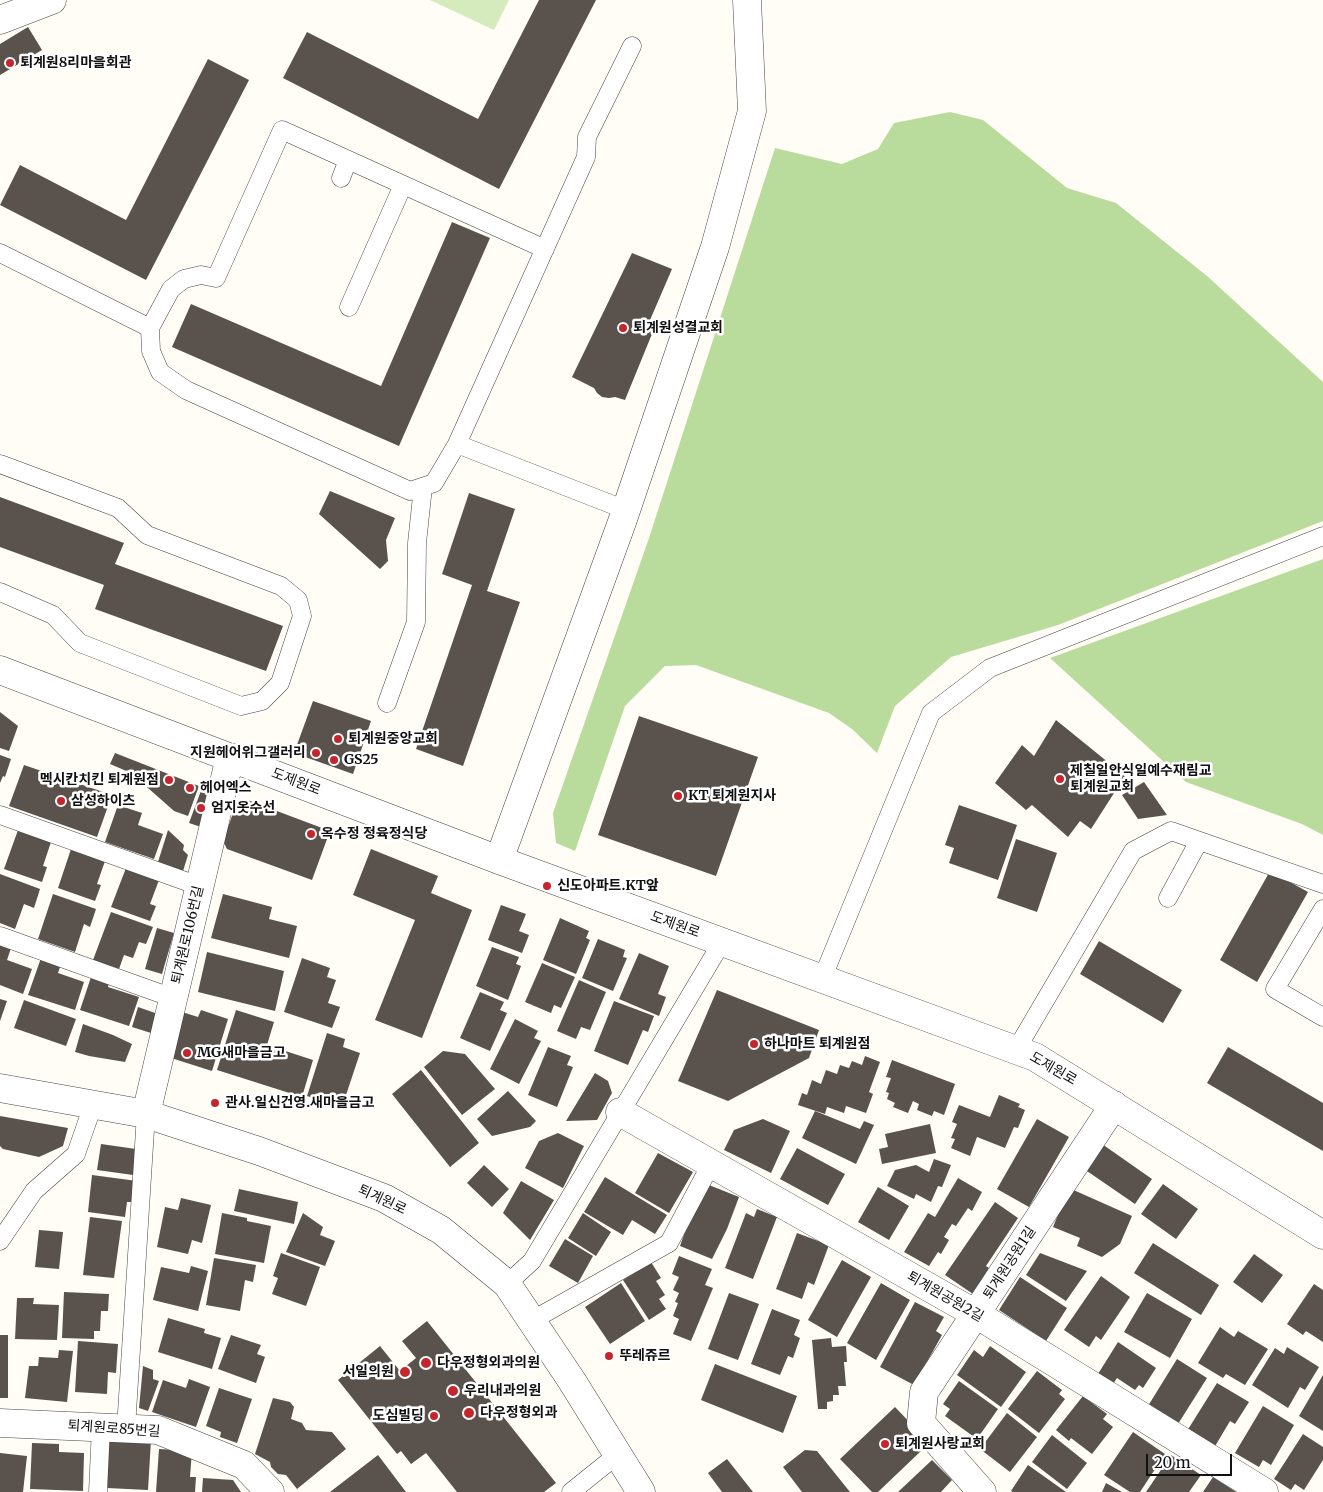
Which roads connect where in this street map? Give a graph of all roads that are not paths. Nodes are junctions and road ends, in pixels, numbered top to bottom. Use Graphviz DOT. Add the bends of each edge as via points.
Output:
graph roads {
  1 [pos="52,0"];
  2 [pos="747,0"];
  3 [pos="0,20"];
  4 [pos="632,46"];
  5 [pos="348,160"];
  6 [pos="341,178"];
  7 [pos="403,185"];
  8 [pos="545,249"];
  9 [pos="0,253"];
  10 [pos="349,307"];
  11 [pos="150,328"];
  12 [pos="457,444"];
  13 [pos="0,464"];
  14 [pos="423,487"];
  15 [pos="626,510"];
  16 [pos="1323,536"];
  17 [pos="0,592"];
  18 [pos="0,670"];
  19 [pos="387,703"];
  20 [pos="230,756"];
  21 [pos="0,815"];
  22 [pos="1199,841"];
  23 [pos="499,860"];
  24 [pos="1323,884"];
  25 [pos="199,886"];
  26 [pos="1168,898"];
  27 [pos="1323,909"];
  28 [pos="0,936"];
  29 [pos="722,942"];
  30 [pos="822,979"];
  31 [pos="173,998"];
  32 [pos="1323,1017"];
  33 [pos="1016,1050"];
  34 [pos="0,1088"];
  35 [pos="94,1105"];
  36 [pos="1114,1105"];
  37 [pos="620,1112"];
  38 [pos="146,1114"];
  39 [pos="711,1164"];
  40 [pos="1323,1234"];
  41 [pos="0,1241"];
  42 [pos="507,1284"];
  43 [pos="976,1314"];
  44 [pos="531,1321"];
  45 [pos="0,1423"];
  46 [pos="113,1428"];
  47 [pos="617,1455"];
  48 [pos="98,1492"];
  49 [pos="270,1492"];
  50 [pos="571,1492"];
  51 [pos="640,1492"];
  52 [pos="982,1492"];
  53 [pos="1264,1492"];
  1 -- 3 [label="street"];
  2 -- 15 [label="street" via="752,111 715,247"];
  4 -- 8 [label="lane" via="588,137 586,157"];
  5 -- 6 [label="lane"];
  5 -- 7 [label="lane"];
  5 -- 11 [label="lane" via="282,130 216,278 201,274 184,279 171,289"];
  7 -- 8 [label="lane"];
  7 -- 10 [label="lane"];
  8 -- 12 [label="lane"];
  9 -- 11 [label="lane"];
  11 -- 14 [label="lane" via="151,351 160,372 186,390 410,492"];
  12 -- 14 [label="lane" via="434,483"];
  12 -- 15 [label="lane"];
  13 -- 17 [label="lane" via="118,508 147,535 281,586 298,600 302,616 280,683 262,701 241,706 80,642 53,615"];
  14 -- 19 [label="lane" via="417,544 416,622"];
  15 -- 23 [label="street"];
  16 -- 30 [label="lane" via="990,668 931,713"];
  18 -- 20 [label="street, 도제원로"];
  20 -- 23 [label="street, 도제원로"];
  20 -- 25 [label="street, 퇴계원로106번길"];
  21 -- 25 [label="lane"];
  22 -- 24 [label="lane"];
  22 -- 26 [label="lane"];
  22 -- 33 [label="lane" via="1171,831 1133,851"];
  23 -- 29 [label="street, 도제원로"];
  25 -- 31 [label="street, 퇴계원로106번길"];
  27 -- 32 [label="lane" via="1275,988"];
  28 -- 31 [label="lane"];
  29 -- 30 [label="street, 도제원로"];
  29 -- 37 [label="lane"];
  30 -- 33 [label="street, 도제원로"];
  31 -- 38 [label="street, 퇴계원로106번길"];
  33 -- 36 [label="street, 도제원로" via="1035,1057"];
  34 -- 35 [label="street, 퇴계원로"];
  35 -- 38 [label="street, 퇴계원로"];
  35 -- 41 [label="lane" via="76,1154 34,1191"];
  36 -- 40 [label="street, 도제원로"];
  36 -- 43 [label="street, 퇴계원공원1길"];
  37 -- 39 [label="street, 퇴계원공원2길"];
  37 -- 42 [label="lane" via="532,1261"];
  38 -- 42 [label="street, 퇴계원로" via="259,1151 384,1198 441,1230"];
  38 -- 46 [label="lane"];
  39 -- 43 [label="street, 퇴계원공원2길"];
  39 -- 44 [label="lane" via="669,1244"];
  42 -- 44 [label="street, 퇴계원로"];
  43 -- 52 [label="street, 퇴계원공원1길" via="924,1392 921,1423"];
  43 -- 53 [label="street, 퇴계원공원2길"];
  44 -- 47 [label="street, 퇴계원로"];
  45 -- 46 [label="street, 퇴계원로85번길"];
  46 -- 48 [label="lane"];
  46 -- 49 [label="street, 퇴계원로85번길" via="158,1430 244,1465"];
  47 -- 50 [label="lane"];
  47 -- 51 [label="street, 퇴계원로"];
}
